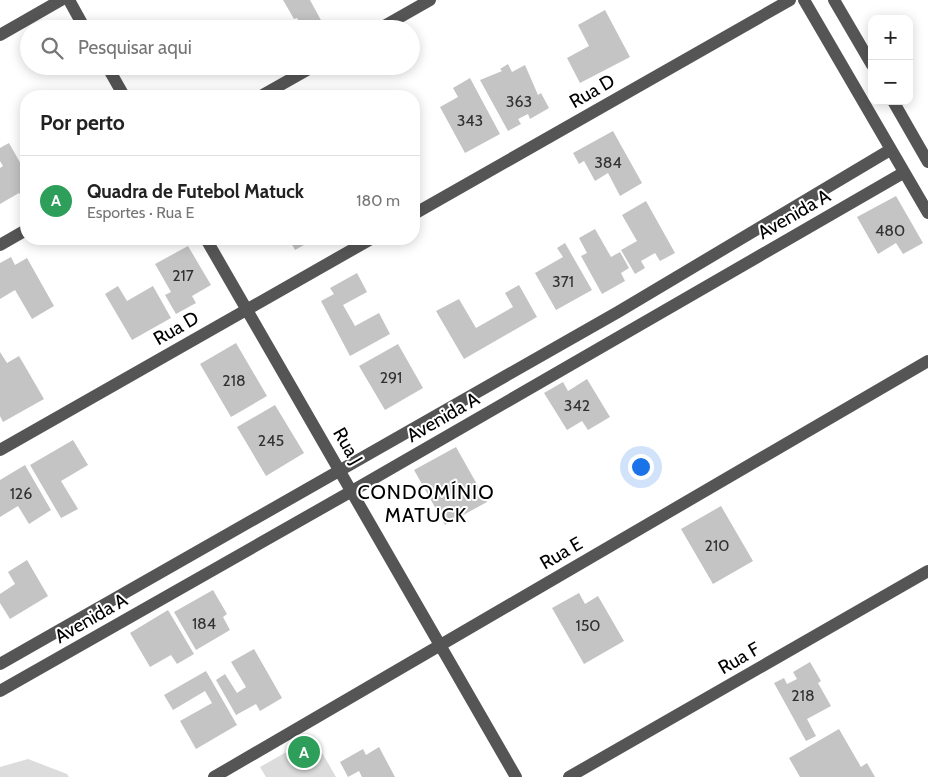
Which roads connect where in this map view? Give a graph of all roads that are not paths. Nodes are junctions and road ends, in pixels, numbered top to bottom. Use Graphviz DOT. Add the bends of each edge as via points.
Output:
graph roads {
  1 [pos="61,0"];
  2 [pos="69,0"];
  3 [pos="430,0"];
  4 [pos="790,0"];
  5 [pos="804,0"];
  6 [pos="834,0"];
  7 [pos="26,20"];
  8 [pos="81,20"];
  9 [pos="396,20"];
  10 [pos="20,24"];
  11 [pos="0,35"];
  12 [pos="869,60"];
  13 [pos="112,75"];
  14 [pos="298,75"];
  15 [pos="121,90"];
  16 [pos="272,90"];
  17 [pos="895,105"];
  18 [pos="890,150"];
  19 [pos="928,162"];
  20 [pos="903,172"];
  21 [pos="420,211"];
  22 [pos="928,214"];
  23 [pos="20,233"];
  24 [pos="0,245"];
  25 [pos="209,245"];
  26 [pos="361,245"];
  27 [pos="247,310"];
  28 [pos="618,312"];
  29 [pos="629,331"];
  30 [pos="928,361"];
  31 [pos="0,450"];
  32 [pos="340,471"];
  33 [pos="352,491"];
  34 [pos="928,571"];
  35 [pos="46,638"];
  36 [pos="440,645"];
  37 [pos="58,658"];
  38 [pos="0,664"];
  39 [pos="0,691"];
  40 [pos="214,777"];
  41 [pos="516,777"];
  42 [pos="569,777"];
  1 -- 7 [label="street"];
  2 -- 8 [label="street"];
  3 -- 9 [label="street"];
  4 -- 21 [label="street, Rua D"];
  5 -- 18 [label="street"];
  6 -- 12 [label="street"];
  10 -- 11 [label="street"];
  13 -- 15 [label="street"];
  14 -- 16 [label="street"];
  17 -- 19 [label="street"];
  18 -- 20 [label="street"];
  18 -- 28 [label="street, Avenida A"];
  20 -- 22 [label="street"];
  20 -- 29 [label="street, Avenida A"];
  23 -- 24 [label="street"];
  25 -- 27 [label="street, Rua J"];
  26 -- 27 [label="street, Rua D"];
  27 -- 31 [label="street, Rua D"];
  27 -- 32 [label="street, Rua J"];
  28 -- 29 [label="street"];
  28 -- 32 [label="street, Avenida A"];
  29 -- 33 [label="street, Avenida A"];
  30 -- 36 [label="street, Rua E"];
  32 -- 33 [label="street, Rua J"];
  32 -- 35 [label="street, Avenida A"];
  33 -- 36 [label="street, Rua J"];
  33 -- 37 [label="street, Avenida A"];
  34 -- 42 [label="street, Rua F"];
  35 -- 37 [label="street"];
  35 -- 38 [label="street, Avenida A"];
  36 -- 40 [label="street, Rua E"];
  36 -- 41 [label="street, Rua J"];
  37 -- 39 [label="street, Avenida A"];
}
